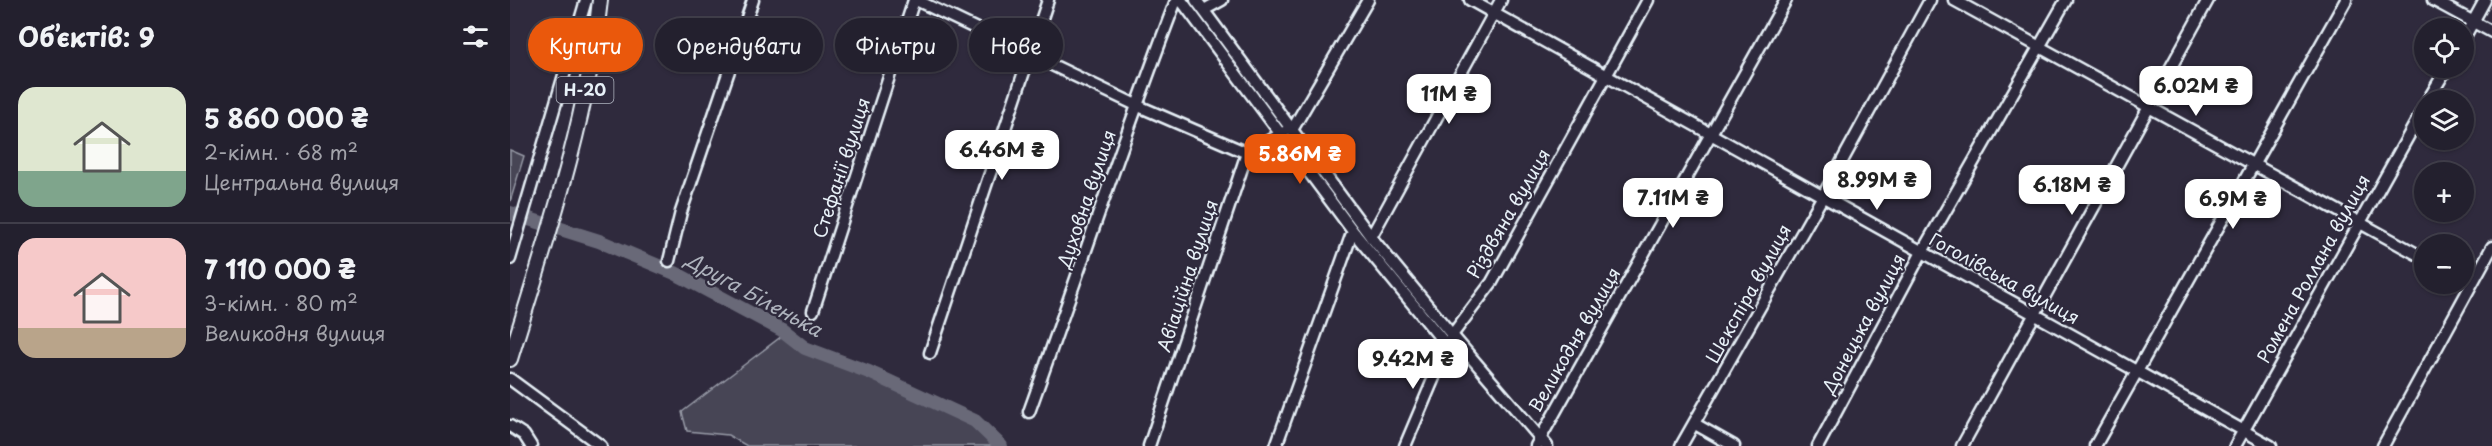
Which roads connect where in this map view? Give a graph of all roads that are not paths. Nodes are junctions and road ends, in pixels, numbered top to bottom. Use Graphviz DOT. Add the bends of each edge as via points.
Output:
graph roads {
  1 [pos="586,0"];
  2 [pos="600,0"];
  3 [pos="753,0"];
  4 [pos="915,0"];
  5 [pos="1047,0"];
  6 [pos="1181,0"];
  7 [pos="1196,0"];
  8 [pos="1221,0"];
  9 [pos="1368,0"];
  10 [pos="1470,0"];
  11 [pos="1502,0"];
  12 [pos="1648,0"];
  13 [pos="1786,0"];
  14 [pos="1930,0"];
  15 [pos="1954,0"];
  16 [pos="2066,0"];
  17 [pos="2208,0"];
  18 [pos="2346,0"];
  19 [pos="2433,0"];
  20 [pos="2485,0"];
  21 [pos="1204,10"];
  22 [pos="1494,14"];
  23 [pos="1041,18"];
  24 [pos="2466,18"];
  25 [pos="2474,20"];
  26 [pos="2474,23"];
  27 [pos="969,26"];
  28 [pos="2492,32"];
  29 [pos="2039,47"];
  30 [pos="1063,70"];
  31 [pos="1023,72"];
  32 [pos="1606,76"];
  33 [pos="1136,105"];
  34 [pos="2148,107"];
  35 [pos="2414,125"];
  36 [pos="1292,130"];
  37 [pos="1280,134"];
  38 [pos="1711,134"];
  39 [pos="1247,153"];
  40 [pos="2253,165"];
  41 [pos="1823,196"];
  42 [pos="2358,222"];
  43 [pos="1356,234"];
  44 [pos="1371,237"];
  45 [pos="2492,247"];
  46 [pos="1922,252"];
  47 [pos="2414,253"];
  48 [pos="510,259"];
  49 [pos="669,261"];
  50 [pos="2474,272"];
  51 [pos="2461,294"];
  52 [pos="813,311"];
  53 [pos="2034,314"];
  54 [pos="1452,336"];
  55 [pos="1448,347"];
  56 [pos="930,353"];
  57 [pos="510,359"];
  58 [pos="2137,372"];
  59 [pos="510,379"];
  60 [pos="1029,412"];
  61 [pos="1695,424"];
  62 [pos="510,426"];
  63 [pos="2243,431"];
  64 [pos="1538,441"];
  65 [pos="531,446"];
  66 [pos="601,446"];
  67 [pos="1149,446"];
  68 [pos="1276,446"];
  69 [pos="1405,446"];
  70 [pos="1547,446"];
  71 [pos="1681,446"];
  72 [pos="1734,446"];
  73 [pos="1818,446"];
  74 [pos="1962,446"];
  75 [pos="2095,446"];
  76 [pos="2235,446"];
  77 [pos="2271,446"];
  78 [pos="2383,446"];
  1 -- 48 [label="street"];
  2 -- 57 [label="main road, Н-20" via="585,89 563,178"];
  3 -- 49 [label="street" via="681,212"];
  4 -- 27 [label="street"];
  4 -- 52 [label="street, Стефанії вулиця"];
  5 -- 23 [label="street"];
  6 -- 33 [label="street, Духовна вулиця" via="1175,3"];
  6 -- 37 [label="street"];
  7 -- 21 [label="street"];
  8 -- 21 [label="street"];
  9 -- 36 [label="street"];
  10 -- 22 [label="street, Гоголівська вулиця"];
  11 -- 22 [label="street"];
  12 -- 32 [label="street, Різдвяна вулиця"];
  13 -- 38 [label="street, Великодня вулиця"];
  14 -- 41 [label="street, Шекспіра вулиця"];
  15 -- 29 [label="street"];
  16 -- 29 [label="street, Донецька вулиця"];
  17 -- 34 [label="street"];
  18 -- 40 [label="street"];
  19 -- 24 [label="street"];
  20 -- 25 [label="street"];
  21 -- 36 [label="street"];
  22 -- 32 [label="street, Гоголівська вулиця"];
  22 -- 44 [label="street"];
  26 -- 28 [label="street"];
  29 -- 34 [label="street"];
  29 -- 46 [label="street, Донецька вулиця"];
  30 -- 33 [label="street"];
  31 -- 56 [label="street"];
  32 -- 38 [label="street, Гоголівська вулиця"];
  32 -- 54 [label="street, Різдвяна вулиця" via="1492,282"];
  33 -- 39 [label="street"];
  33 -- 60 [label="street, Духовна вулиця"];
  34 -- 40 [label="street"];
  34 -- 53 [label="street"];
  35 -- 42 [label="street, Ромена Роллана вулиця"];
  36 -- 37 [label="street"];
  36 -- 44 [label="street"];
  37 -- 39 [label="street"];
  37 -- 43 [label="street"];
  38 -- 41 [label="street, Гоголівська вулиця"];
  38 -- 64 [label="street, Великодня вулиця"];
  39 -- 67 [label="street, Авіаційна вулиця"];
  40 -- 42 [label="street"];
  40 -- 58 [label="street"];
  41 -- 46 [label="street, Гоголівська вулиця"];
  41 -- 61 [label="street, Шекспіра вулиця"];
  42 -- 47 [label="street"];
  42 -- 63 [label="street, Ромена Роллана вулиця"];
  43 -- 55 [label="street"];
  43 -- 68 [label="street" via="1351,236"];
  44 -- 54 [label="street"];
  45 -- 50 [label="street"];
  46 -- 53 [label="street, Гоголівська вулиця"];
  46 -- 73 [label="street, Донецька вулиця"];
  51 -- 78 [label="street"];
  53 -- 58 [label="street, Гоголівська вулиця"];
  53 -- 74 [label="street"];
  54 -- 55 [label="street, Різдвяна вулиця"];
  54 -- 64 [label="street"];
  55 -- 69 [label="street, Різдвяна вулиця"];
  58 -- 63 [label="street, Гоголівська вулиця"];
  58 -- 75 [label="street"];
  59 -- 66 [label="street"];
  61 -- 71 [label="street, Шекспіра вулиця"];
  61 -- 72 [label="street"];
  62 -- 65 [label="street" via="524,435"];
  63 -- 76 [label="street, Ромена Роллана вулиця"];
  63 -- 77 [label="street, Гоголівська вулиця"];
  64 -- 70 [label="street"];
}
